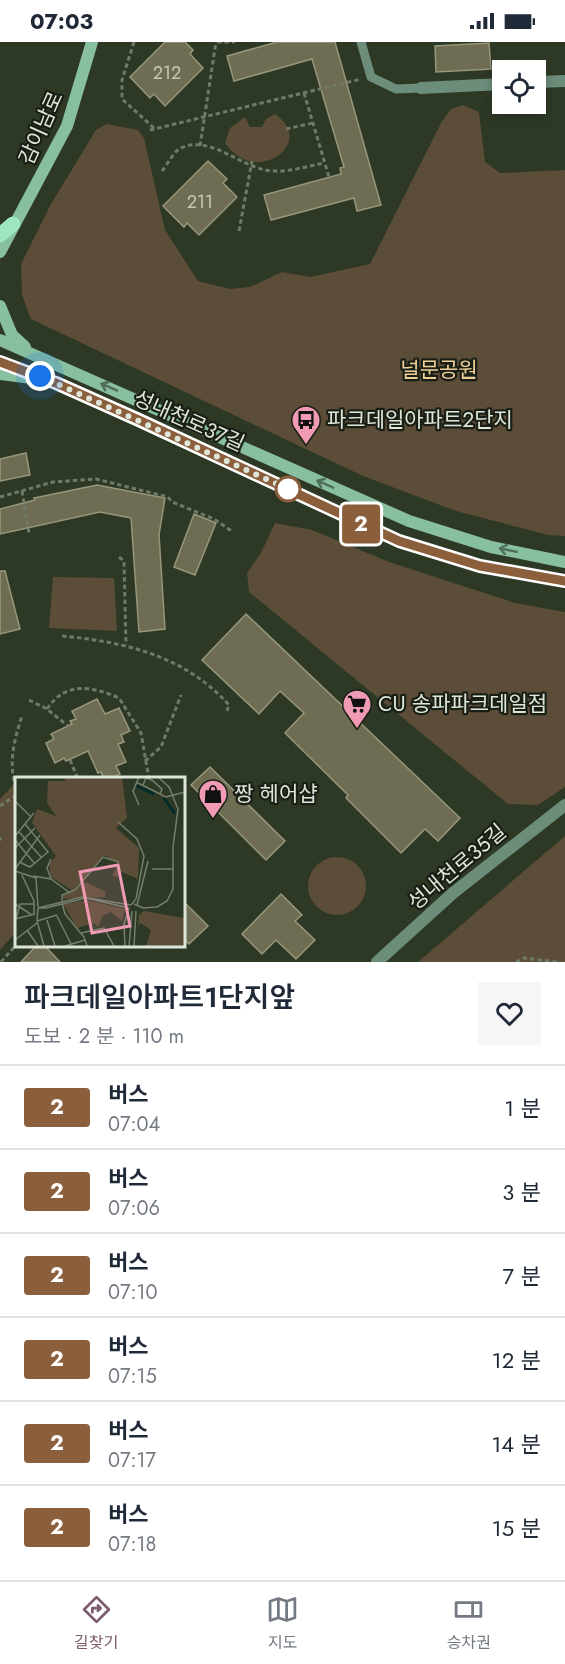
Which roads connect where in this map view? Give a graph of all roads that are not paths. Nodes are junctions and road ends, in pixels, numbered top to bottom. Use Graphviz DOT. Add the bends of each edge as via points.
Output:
graph roads {
  1 [pos="92,42"];
  2 [pos="361,42"];
  3 [pos="565,81"];
  4 [pos="546,82"];
  5 [pos="492,84"];
  6 [pos="421,88"];
  7 [pos="13,224"];
  8 [pos="0,245"];
  9 [pos="0,306"];
  10 [pos="0,340"];
  11 [pos="33,354"];
  12 [pos="0,362"];
  13 [pos="0,374"];
  14 [pos="56,383"];
  15 [pos="267,458"];
  16 [pos="258,474"];
  17 [pos="565,562"];
  18 [pos="565,581"];
  19 [pos="565,805"];
  20 [pos="377,962"];
  1 -- 7 [label="main road, 감이남로" via="67,126"];
  2 -- 6 [label="lane" via="371,77 396,89"];
  3 -- 4 [label="street"];
  5 -- 6 [label="street"];
  7 -- 8 [label="main road"];
  9 -- 11 [label="main road" via="12,335"];
  10 -- 11 [label="main road, 성내천로37길"];
  15 -- 11 [label="main road, 성내천로37길, one-way"];
  12 -- 14 [label="main road, 성내천로37길"];
  13 -- 14 [label="main road"];
  14 -- 16 [label="main road, 성내천로37길"];
  15 -- 16 [label="main road"];
  17 -- 15 [label="main road, 성내천로37길, one-way" via="491,547 418,524"];
  16 -- 18 [label="main road, 성내천로37길" via="428,552"];
  19 -- 20 [label="street, 성내천로35길" via="453,893"];
}
